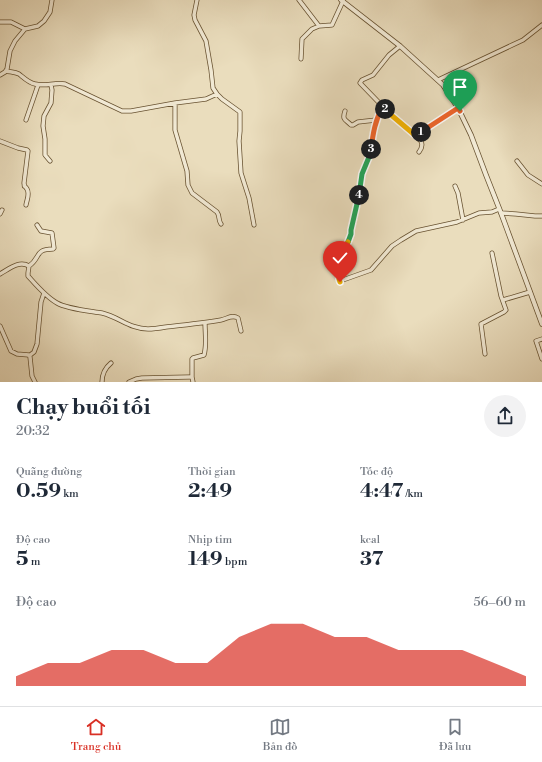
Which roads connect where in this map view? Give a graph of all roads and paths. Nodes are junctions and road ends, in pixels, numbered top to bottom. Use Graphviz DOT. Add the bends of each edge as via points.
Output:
graph roads {
  1 [pos="52,0"];
  2 [pos="197,0"];
  3 [pos="299,0"];
  4 [pos="342,1"];
  5 [pos="0,22"];
  6 [pos="542,25"];
  7 [pos="319,26"];
  8 [pos="538,28"];
  9 [pos="25,30"];
  10 [pos="542,31"];
  11 [pos="400,46"];
  12 [pos="301,59"];
  13 [pos="6,71"];
  14 [pos="0,75"];
  15 [pos="438,80"];
  16 [pos="38,85"];
  17 [pos="51,85"];
  18 [pos="217,94"];
  19 [pos="175,103"];
  20 [pos="383,106"];
  21 [pos="458,108"];
  22 [pos="345,111"];
  23 [pos="26,120"];
  24 [pos="376,120"];
  25 [pos="416,136"];
  26 [pos="0,141"];
  27 [pos="420,152"];
  28 [pos="50,161"];
  29 [pos="517,161"];
  30 [pos="542,184"];
  31 [pos="455,186"];
  32 [pos="26,205"];
  33 [pos="500,211"];
  34 [pos="542,216"];
  35 [pos="463,220"];
  36 [pos="221,224"];
  37 [pos="254,224"];
  38 [pos="37,225"];
  39 [pos="492,253"];
  40 [pos="29,266"];
  41 [pos="0,274"];
  42 [pos="530,292"];
  43 [pos="44,293"];
  44 [pos="503,300"];
  45 [pos="205,323"];
  46 [pos="542,324"];
  47 [pos="0,326"];
  48 [pos="241,331"];
  49 [pos="542,339"];
  50 [pos="485,354"];
  51 [pos="30,356"];
  52 [pos="542,359"];
  53 [pos="111,363"];
  54 [pos="192,377"];
  55 [pos="35,382"];
  56 [pos="102,382"];
  57 [pos="129,382"];
  58 [pos="193,382"];
  1 -- 9 [label="street" via="50,12 44,21"];
  2 -- 18 [label="street" via="195,20 206,39 213,88"];
  3 -- 7 [label="street"];
  4 -- 7 [label="street" via="332,25"];
  4 -- 11 [label="street"];
  5 -- 9 [label="street" via="10,22"];
  6 -- 8 [label="street"];
  7 -- 12 [label="street" via="302,39"];
  8 -- 10 [label="street"];
  8 -- 15 [label="street" via="515,44"];
  9 -- 13 [label="street" via="11,48"];
  11 -- 15 [label="street"];
  11 -- 20 [label="street" via="373,74 360,82"];
  13 -- 14 [label="street"];
  13 -- 16 [label="street"];
  15 -- 21 [label="street"];
  16 -- 17 [label="street"];
  16 -- 23 [label="street"];
  17 -- 19 [label="street" via="64,84 122,111"];
  17 -- 28 [label="street" via="51,103 44,116 43,126 45,155"];
  18 -- 19 [label="street" via="206,99"];
  18 -- 37 [label="street" via="240,112 241,173"];
  19 -- 36 [label="street" via="175,130 189,187 217,212"];
  20 -- 24 [label="street"];
  20 -- 25 [label="street"];
  21 -- 25 [label="street"];
  21 -- 33 [label="street"];
  22 -- 24 [label="street" via="343,116 351,125"];
  24 -- 35 [label="street" via="369,157 362,174 350,238 343,252 340,281 371,270 392,246 416,231"];
  25 -- 27 [label="street" via="423,144"];
  26 -- 32 [label="street" via="28,151 24,183 28,191"];
  29 -- 30 [label="street" via="528,175"];
  31 -- 35 [label="street"];
  33 -- 34 [label="street"];
  33 -- 35 [label="street" via="479,213"];
  33 -- 42 [label="street"];
  38 -- 40 [label="street" via="41,231 52,233 54,248 40,251"];
  39 -- 44 [label="street"];
  40 -- 41 [label="street" via="20,264"];
  40 -- 43 [label="street" via="28,275"];
  42 -- 44 [label="street"];
  42 -- 46 [label="street"];
  43 -- 45 [label="street" via="62,306 102,314 137,328 154,329"];
  43 -- 51 [label="street" via="37,344"];
  44 -- 50 [label="street" via="506,311 481,324"];
  45 -- 48 [label="street" via="235,316 238,318"];
  45 -- 54 [label="street" via="205,354 192,359"];
  47 -- 51 [label="street" via="11,351"];
  49 -- 52 [label="street" via="536,341"];
  51 -- 55 [label="street"];
  53 -- 56 [label="street" via="104,370"];
  54 -- 57 [label="street" via="142,378"];
  54 -- 58 [label="street"];
}
